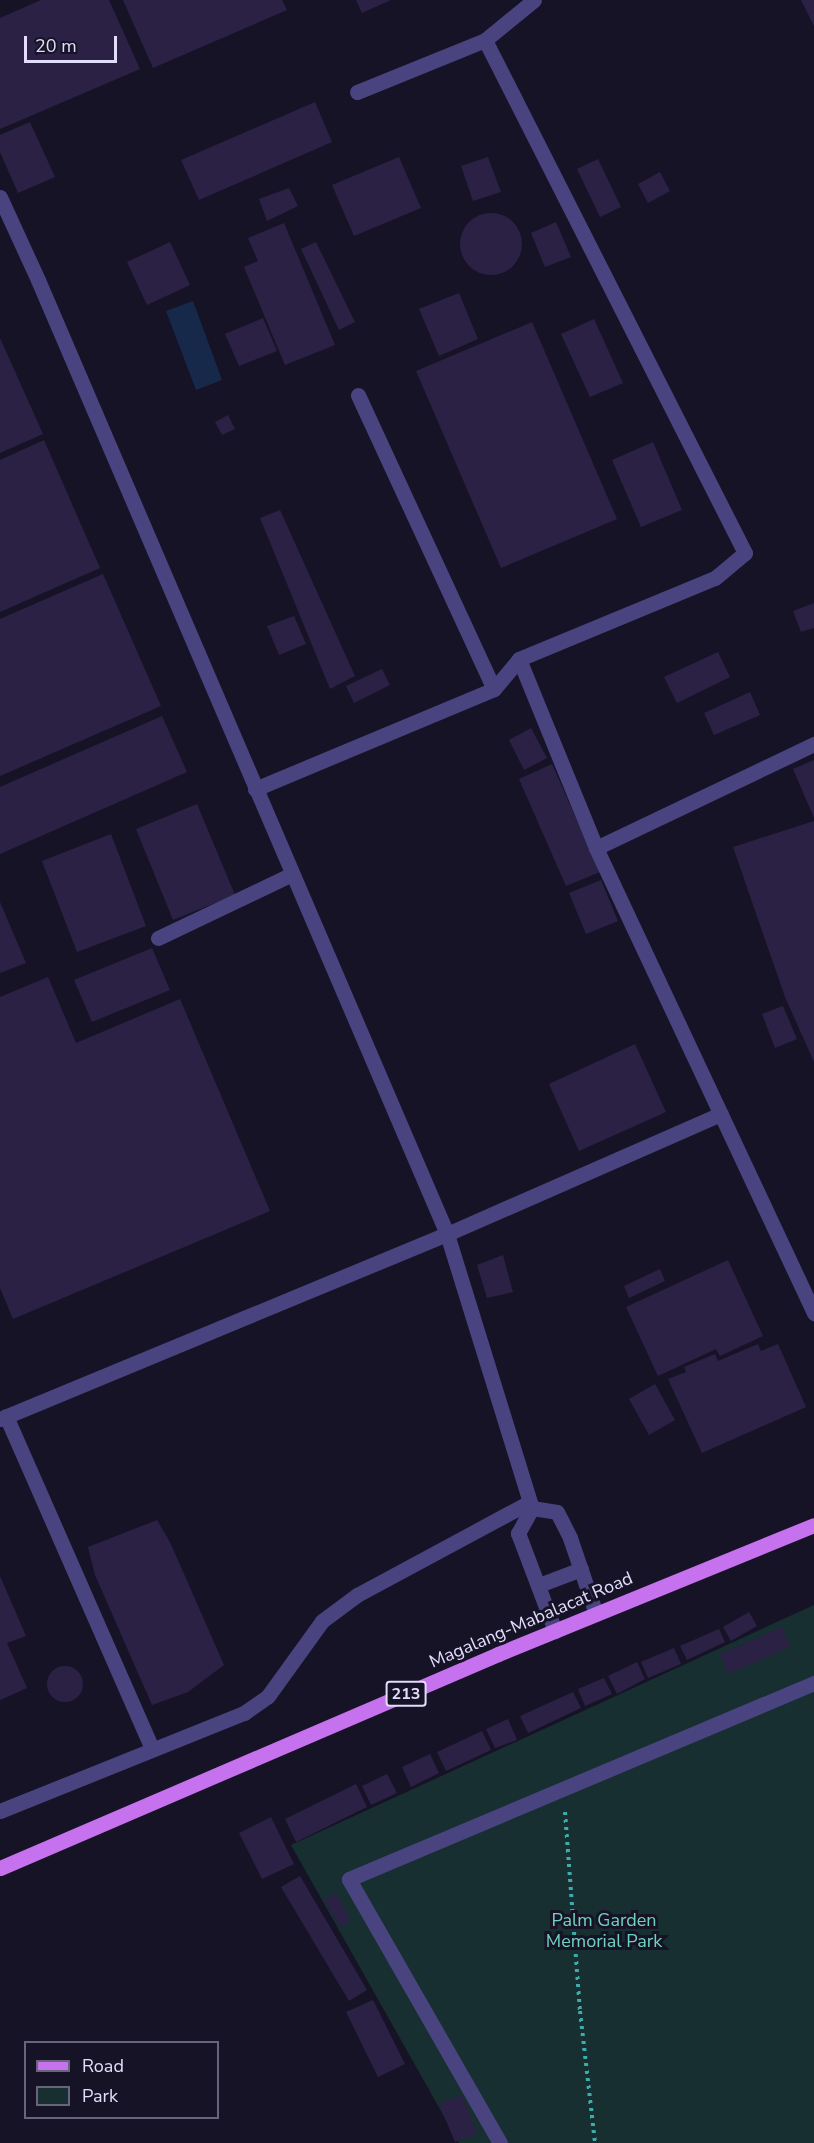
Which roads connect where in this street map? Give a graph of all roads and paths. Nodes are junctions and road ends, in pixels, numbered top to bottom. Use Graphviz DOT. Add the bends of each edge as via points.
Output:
graph roads {
  1 [pos="534,0"];
  2 [pos="486,40"];
  3 [pos="357,92"];
  4 [pos="0,197"];
  5 [pos="358,395"];
  6 [pos="519,659"];
  7 [pos="494,689"];
  8 [pos="814,744"];
  9 [pos="255,789"];
  10 [pos="596,848"];
  11 [pos="292,874"];
  12 [pos="158,938"];
  13 [pos="721,1114"];
  14 [pos="447,1234"];
  15 [pos="814,1313"];
  16 [pos="3,1418"];
  17 [pos="531,1505"];
  18 [pos="814,1525"];
  19 [pos="581,1569"];
  20 [pos="539,1585"];
  21 [pos="596,1614"];
  22 [pos="555,1631"];
  23 [pos="814,1683"];
  24 [pos="152,1748"];
  25 [pos="563,1788"];
  26 [pos="0,1811"];
  27 [pos="0,1868"];
  28 [pos="500,2143"];
  29 [pos="595,2143"];
  1 -- 2 [label="lane"];
  2 -- 3 [label="lane"];
  2 -- 6 [label="lane" via="745,553 715,578"];
  4 -- 9 [label="lane"];
  5 -- 7 [label="lane"];
  6 -- 7 [label="lane"];
  6 -- 10 [label="lane"];
  7 -- 9 [label="lane"];
  8 -- 10 [label="lane"];
  9 -- 11 [label="lane"];
  10 -- 13 [label="lane"];
  11 -- 12 [label="lane"];
  11 -- 14 [label="lane"];
  13 -- 14 [label="lane"];
  13 -- 15 [label="lane"];
  14 -- 16 [label="lane"];
  14 -- 17 [label="lane"];
  16 -- 24 [label="lane"];
  17 -- 19 [label="lane" via="557,1512"];
  17 -- 20 [label="lane" via="518,1533"];
  17 -- 24 [label="lane" via="357,1595 322,1621 268,1696 244,1713"];
  18 -- 21 [label="main road, Magalang-Mabalacat Road / 213"];
  19 -- 20 [label="lane"];
  19 -- 21 [label="lane"];
  20 -- 22 [label="lane"];
  21 -- 22 [label="main road, Magalang-Mabalacat Road / 213"];
  22 -- 27 [label="main road, Magalang-Mabalacat Road / 213"];
  23 -- 25 [label="lane"];
  24 -- 26 [label="lane"];
  25 -- 28 [label="lane" via="349,1880"];
  25 -- 29 [label="path" via="580,2012"];
}
